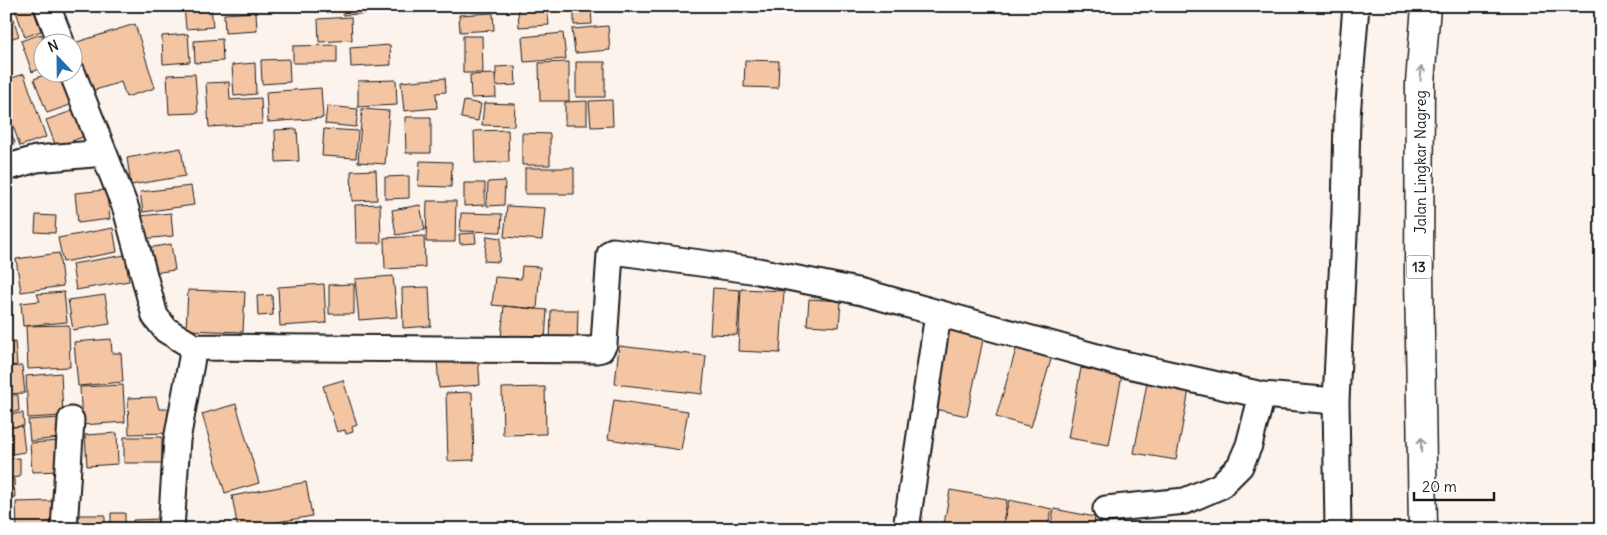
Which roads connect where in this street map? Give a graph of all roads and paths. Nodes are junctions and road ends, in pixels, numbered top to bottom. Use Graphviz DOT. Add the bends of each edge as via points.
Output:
graph roads {
  1 [pos="47,6"];
  2 [pos="1356,6"];
  3 [pos="1426,6"];
  4 [pos="57,32"];
  5 [pos="76,82"];
  6 [pos="104,152"];
  7 [pos="6,168"];
  8 [pos="938,314"];
  9 [pos="194,347"];
  10 [pos="1262,395"];
  11 [pos="1336,401"];
  12 [pos="71,420"];
  13 [pos="1106,509"];
  14 [pos="64,529"];
  15 [pos="171,529"];
  16 [pos="906,529"];
  17 [pos="1338,529"];
  18 [pos="1422,529"];
  1 -- 4 [label="street"];
  2 -- 11 [label="street" via="1347,116"];
  18 -- 3 [label="highway, Jalan Lingkar Nagreg / 13, one-way" via="1420,83"];
  5 -- 6 [label="street"];
  6 -- 7 [label="street" via="36,159"];
  6 -- 9 [label="street" via="126,208 155,316 166,330"];
  8 -- 9 [label="street" via="862,292 758,271 613,251 610,254 604,344 597,350"];
  8 -- 10 [label="street" via="1115,362"];
  8 -- 16 [label="street"];
  9 -- 15 [label="street" via="178,440"];
  10 -- 11 [label="street"];
  10 -- 13 [label="street" via="1240,466 1220,486 1185,501"];
  11 -- 17 [label="street"];
  12 -- 14 [label="street"];
}
